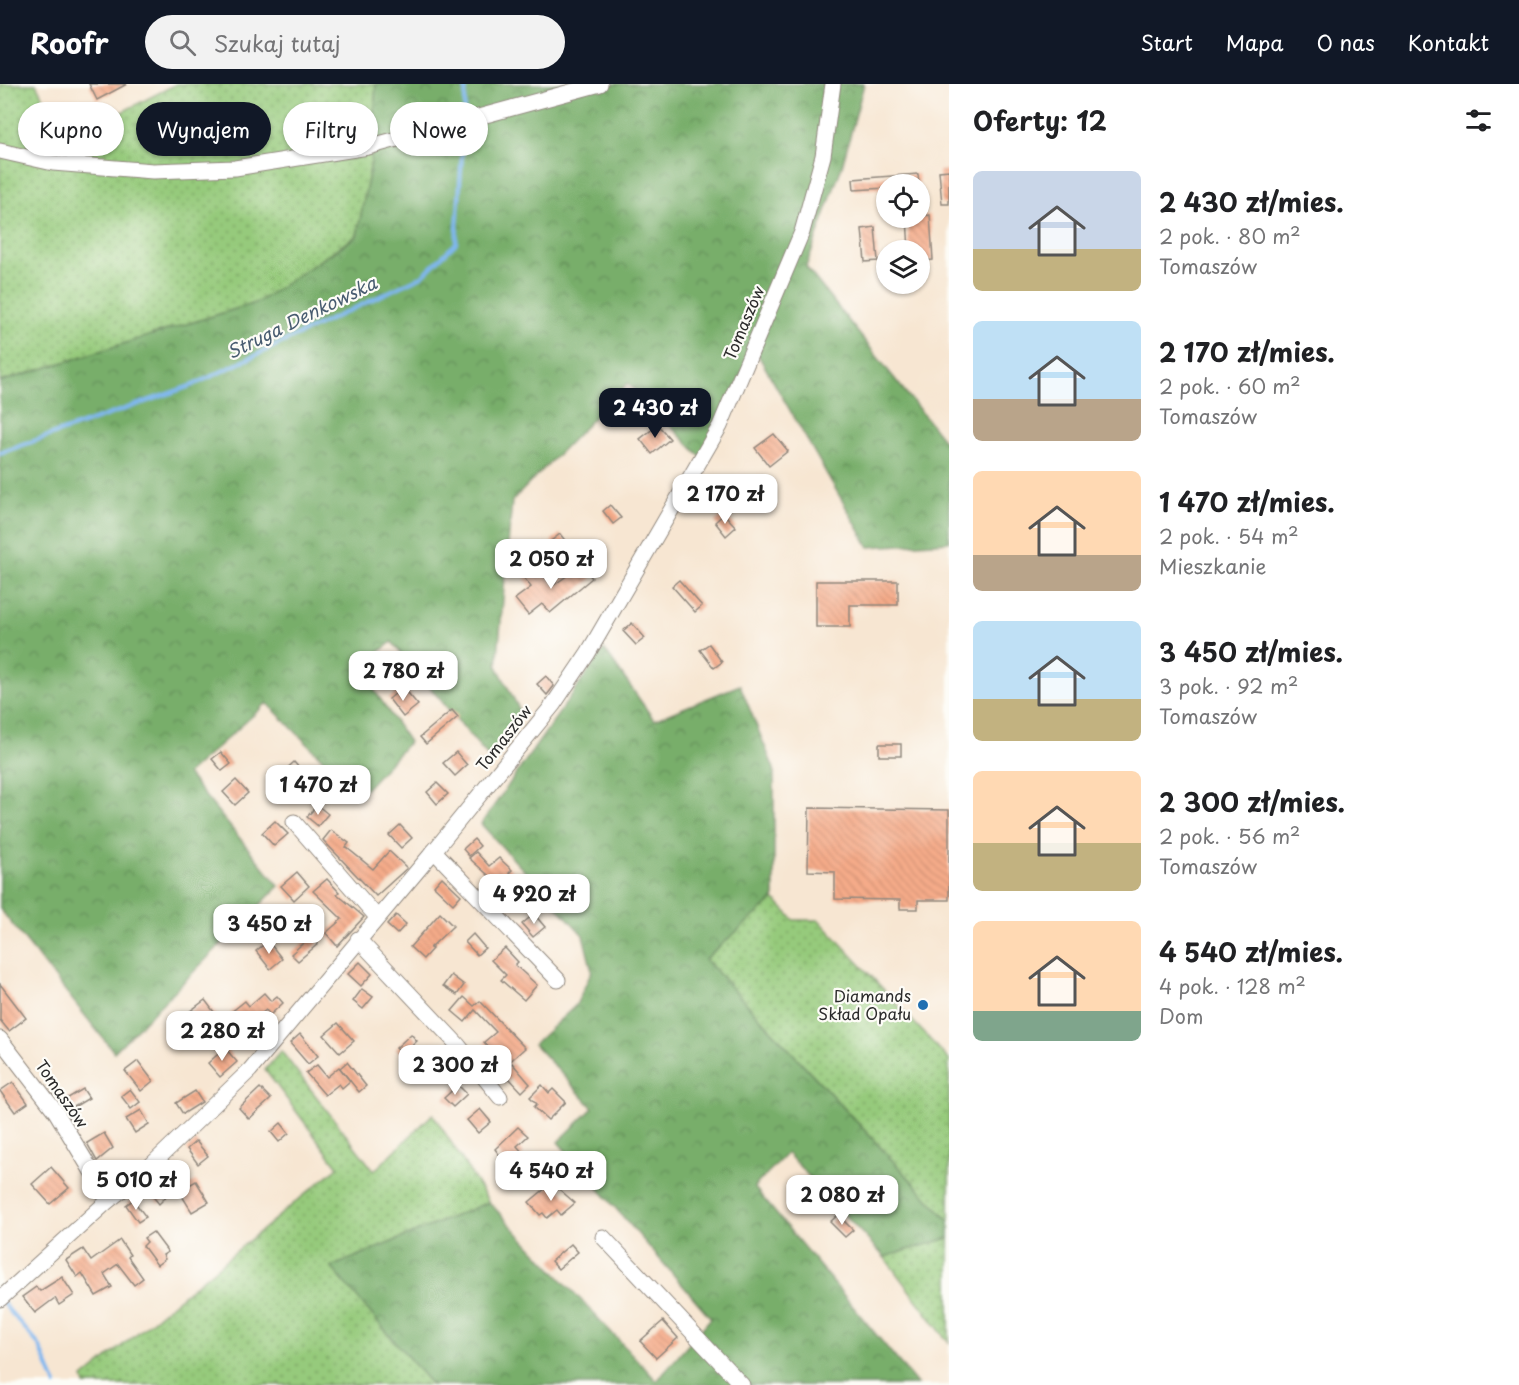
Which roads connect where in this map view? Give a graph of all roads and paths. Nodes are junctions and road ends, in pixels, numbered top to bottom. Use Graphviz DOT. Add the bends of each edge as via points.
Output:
graph roads {
  1 [pos="600,84"];
  2 [pos="833,84"];
  3 [pos="0,151"];
  4 [pos="294,822"];
  5 [pos="434,851"];
  6 [pos="377,917"];
  7 [pos="358,939"];
  8 [pos="558,980"];
  9 [pos="0,1039"];
  10 [pos="500,1097"];
  11 [pos="109,1200"];
  12 [pos="603,1236"];
  13 [pos="5,1295"];
  14 [pos="742,1385"];
  1 -- 3 [label="street" via="368,147 235,168 153,171 53,163"];
  2 -- 5 [label="street, Tomaszów" via="823,156 802,232 720,426 588,653 553,705"];
  4 -- 6 [label="street"];
  5 -- 6 [label="street, Tomaszów"];
  5 -- 8 [label="street"];
  6 -- 7 [label="street, Tomaszów"];
  7 -- 10 [label="street" via="458,1045"];
  7 -- 11 [label="street, Tomaszów" via="250,1070 141,1175"];
  9 -- 11 [label="street, Tomaszów" via="56,1112"];
  11 -- 13 [label="street"];
  12 -- 14 [label="street"];
}
